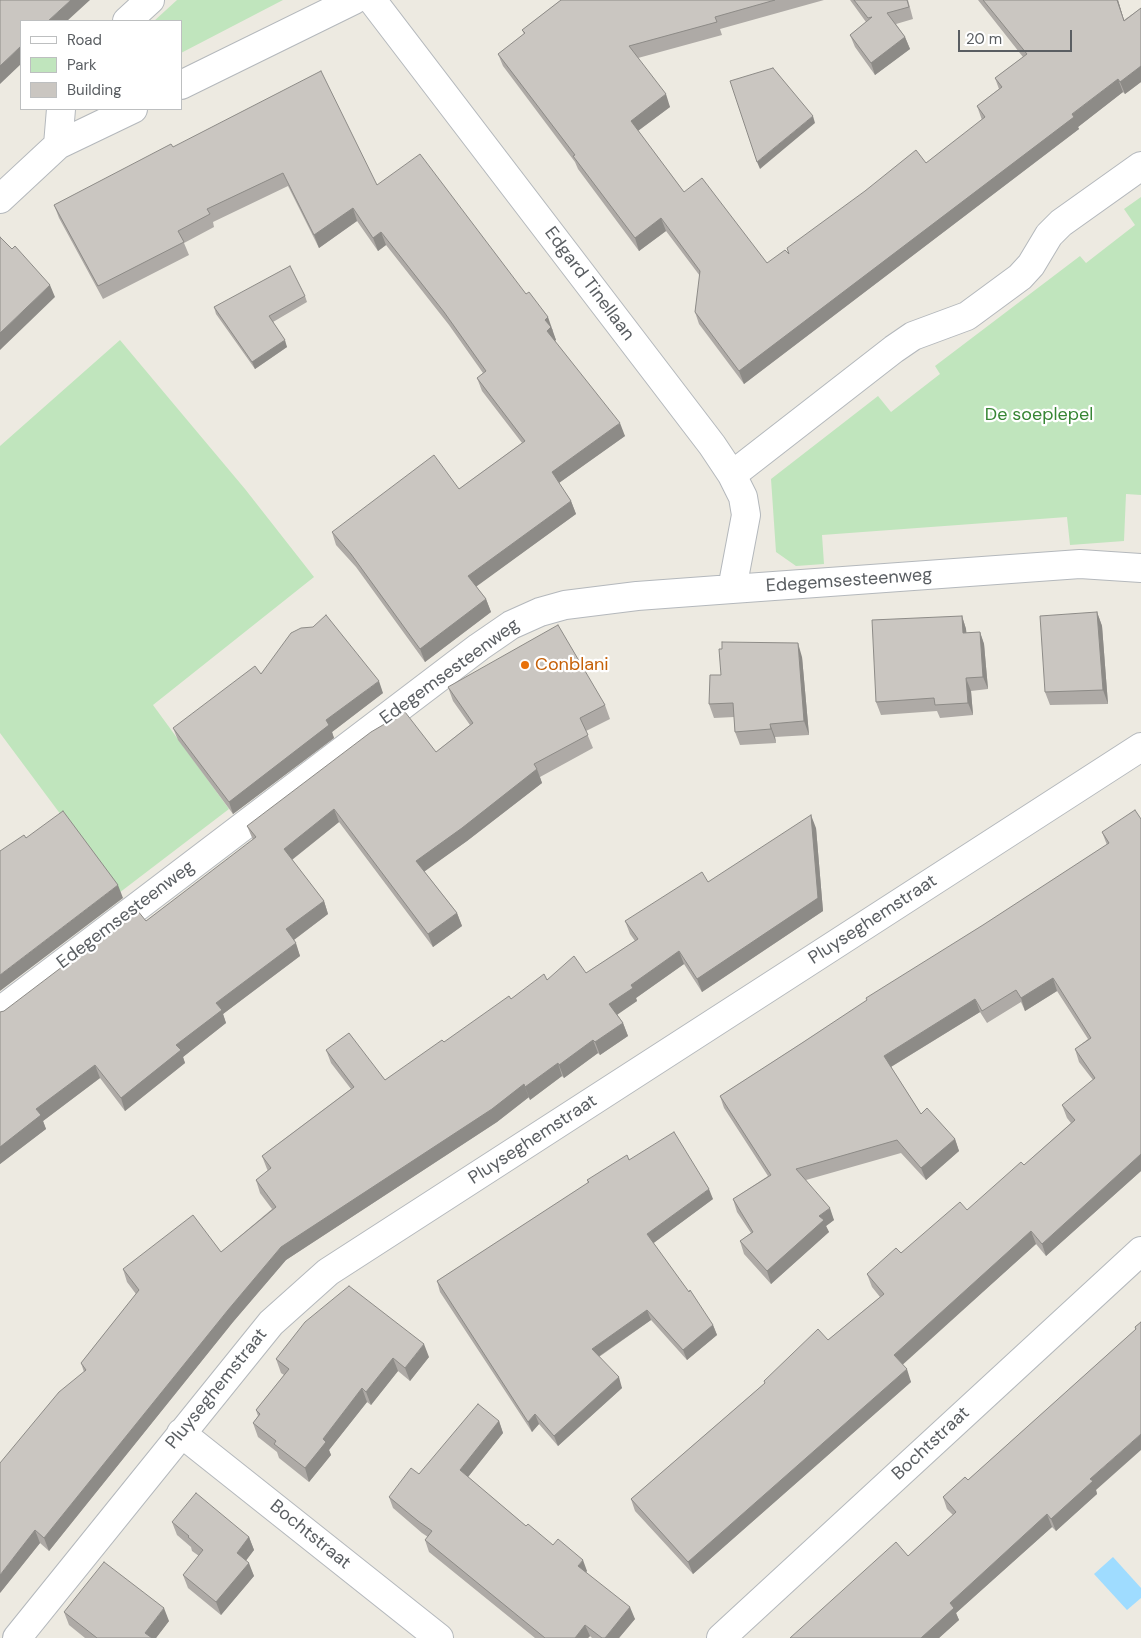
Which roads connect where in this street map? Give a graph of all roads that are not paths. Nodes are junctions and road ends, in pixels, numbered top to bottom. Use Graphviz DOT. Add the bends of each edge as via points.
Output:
graph roads {
  1 [pos="150,0"];
  2 [pos="354,0"];
  3 [pos="372,0"];
  4 [pos="128,20"];
  5 [pos="182,85"];
  6 [pos="61,110"];
  7 [pos="131,110"];
  8 [pos="58,145"];
  9 [pos="1141,166"];
  10 [pos="0,199"];
  11 [pos="732,475"];
  12 [pos="1141,568"];
  13 [pos="732,589"];
  14 [pos="1141,747"];
  15 [pos="0,1011"];
  16 [pos="1141,1251"];
  17 [pos="181,1433"];
  18 [pos="17,1638"];
  19 [pos="439,1638"];
  20 [pos="721,1638"];
  1 -- 4 [label="street"];
  2 -- 5 [label="street"];
  3 -- 11 [label="street, Edgard Tinellaan"];
  6 -- 8 [label="street"];
  7 -- 8 [label="street"];
  8 -- 10 [label="street"];
  9 -- 11 [label="street" via="1060,223 1020,277 967,316 913,336 894,349"];
  11 -- 13 [label="street, Edgard Tinellaan" via="743,497 746,515"];
  12 -- 13 [label="street, Edegemsesteenweg" via="1080,564"];
  13 -- 15 [label="street, Edegemsesteenweg" via="571,604 540,612 511,625"];
  14 -- 17 [label="street, Pluyseghemstraat" via="328,1272 271,1324"];
  16 -- 20 [label="street, Bochtstraat"];
  17 -- 18 [label="street, Pluyseghemstraat"];
  17 -- 19 [label="street, Bochtstraat"];
}
